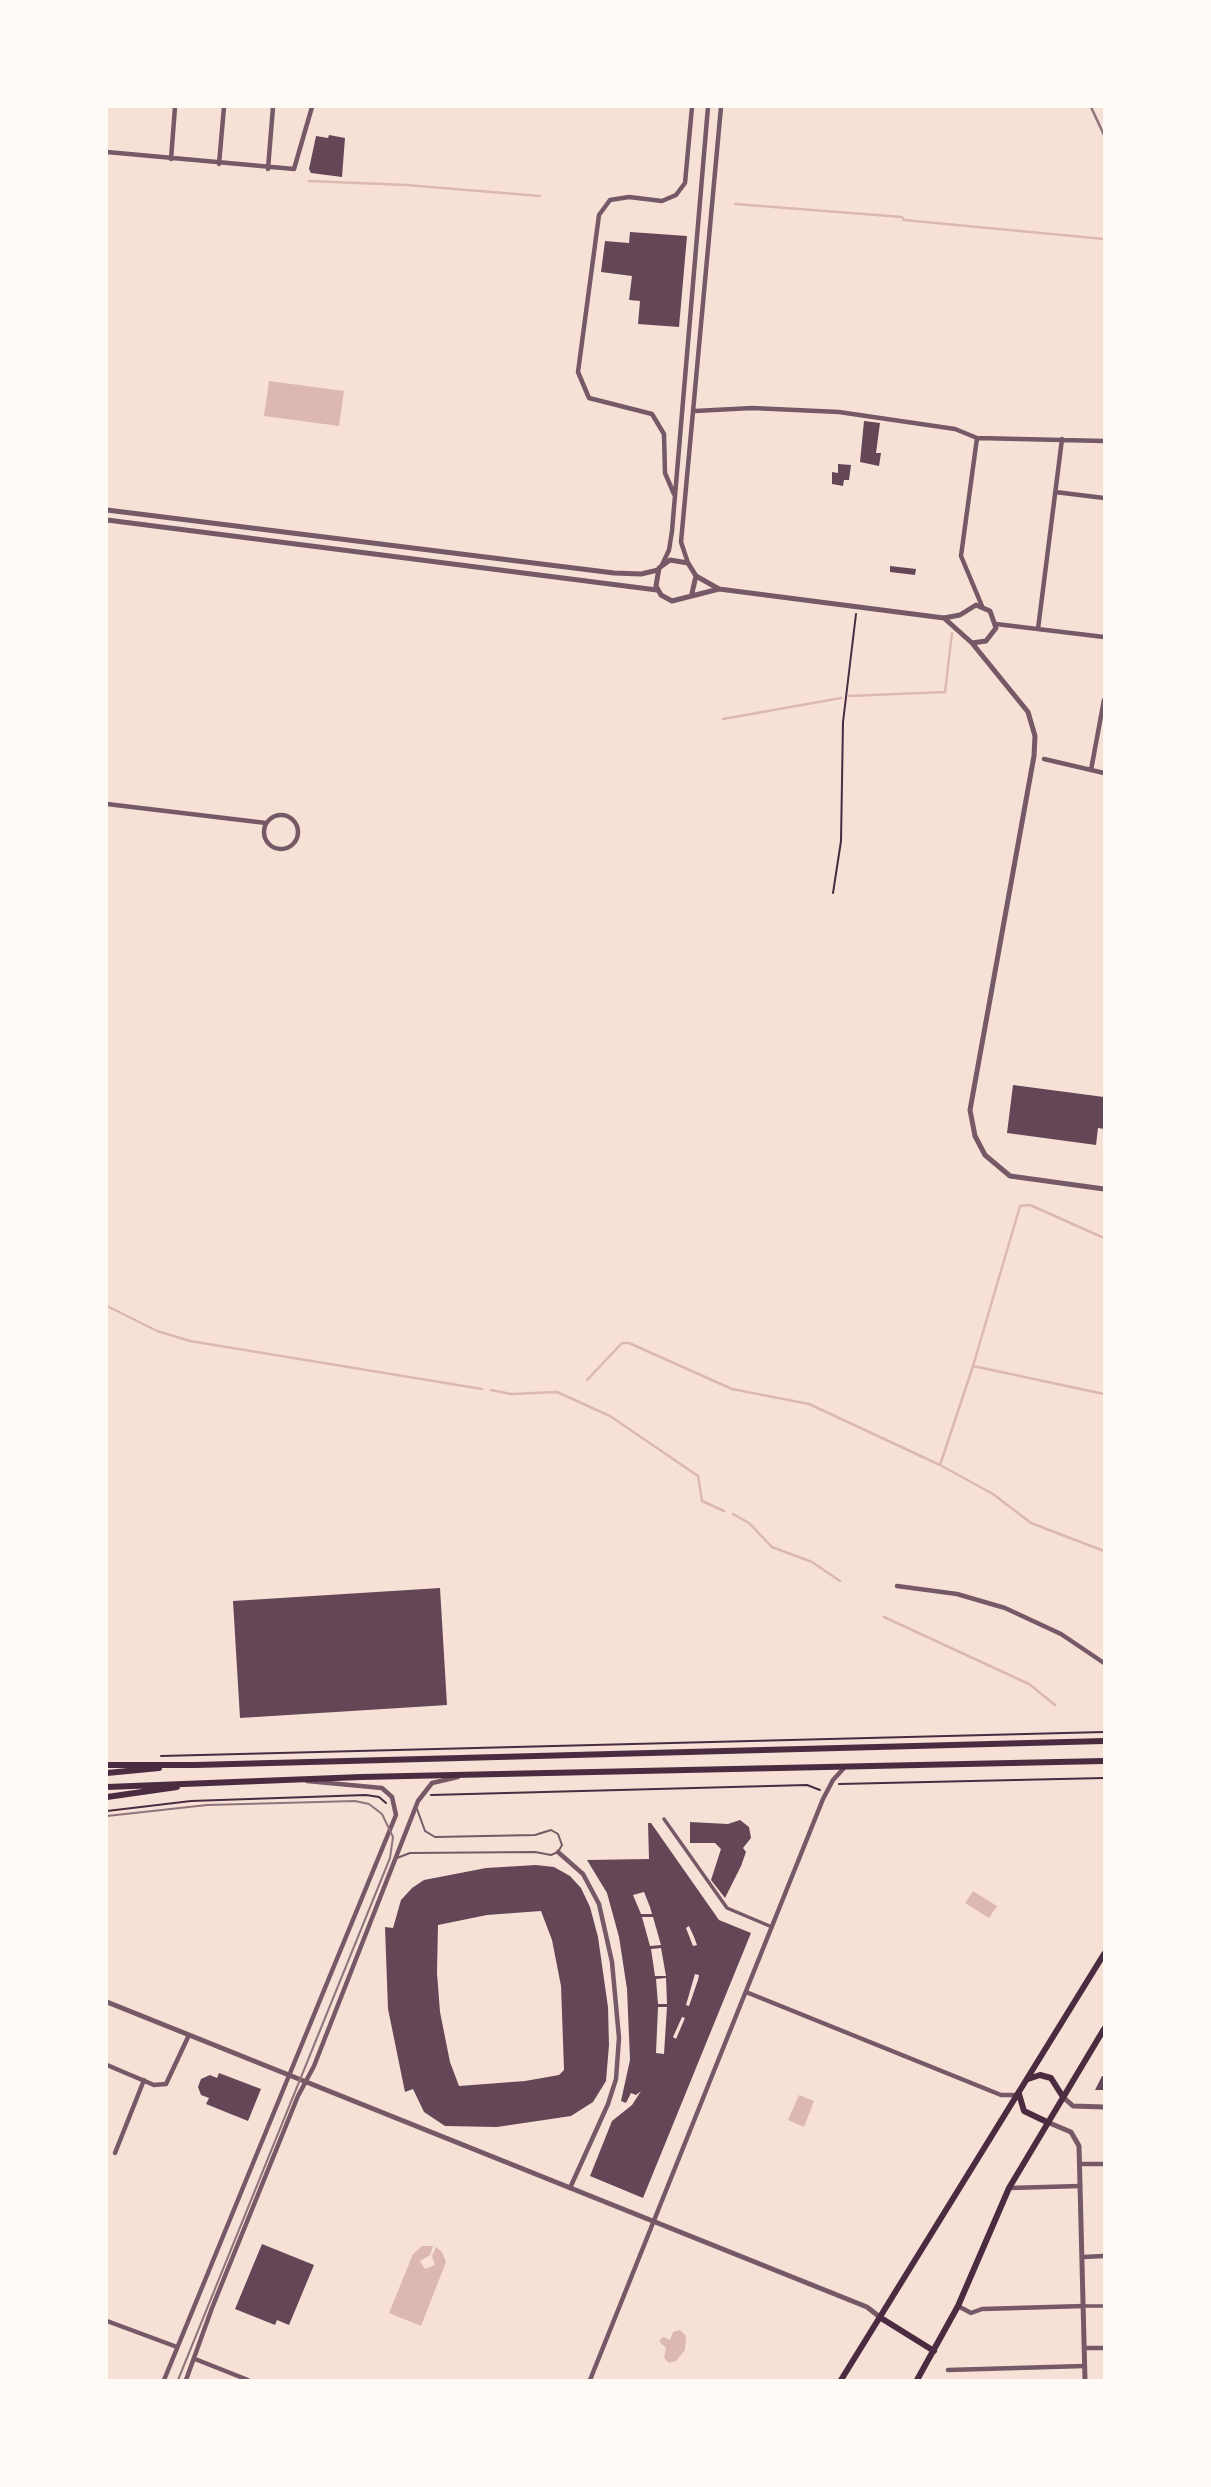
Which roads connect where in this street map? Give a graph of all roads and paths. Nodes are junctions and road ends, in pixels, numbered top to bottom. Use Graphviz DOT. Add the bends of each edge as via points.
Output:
graph roads {
  1 [pos="175,107"];
  2 [pos="224,107"];
  3 [pos="273,107"];
  4 [pos="312,107"];
  5 [pos="692,107"];
  6 [pos="708,107"];
  7 [pos="721,107"];
  8 [pos="107,152"];
  9 [pos="171,159"];
  10 [pos="219,164"];
  11 [pos="268,169"];
  12 [pos="695,411"];
  13 [pos="977,438"];
  14 [pos="1062,439"];
  15 [pos="1104,441"];
  16 [pos="1055,492"];
  17 [pos="674,494"];
  18 [pos="1104,498"];
  19 [pos="107,510"];
  20 [pos="107,520"];
  21 [pos="688,563"];
  22 [pos="660,567"];
  23 [pos="696,576"];
  24 [pos="719,589"];
  25 [pos="657,590"];
  26 [pos="692,593"];
  27 [pos="857,606"];
  28 [pos="982,606"];
  29 [pos="960,615"];
  30 [pos="944,618"];
  31 [pos="996,624"];
  32 [pos="958,628"];
  33 [pos="1038,629"];
  34 [pos="1104,637"];
  35 [pos="986,641"];
  36 [pos="972,643"];
  37 [pos="985,658"];
  38 [pos="1104,700"];
  39 [pos="1044,759"];
  40 [pos="1091,770"];
  41 [pos="1104,773"];
  42 [pos="107,804"];
  43 [pos="266,823"];
  44 [pos="833,892"];
  45 [pos="1104,1189"];
  46 [pos="897,1586"];
  47 [pos="1104,1664"];
  48 [pos="1104,1732"];
  49 [pos="1104,1741"];
  50 [pos="162,1756"];
  51 [pos="1104,1761"];
  52 [pos="107,1765"];
  53 [pos="195,1765"];
  54 [pos="844,1767"];
  55 [pos="107,1773"];
  56 [pos="461,1776"];
  57 [pos="1104,1778"];
  58 [pos="302,1781"];
  59 [pos="196,1784"];
  60 [pos="837,1786"];
  61 [pos="107,1787"];
  62 [pos="827,1792"];
  63 [pos="107,1797"];
  64 [pos="418,1801"];
  65 [pos="395,1806"];
  66 [pos="107,1811"];
  67 [pos="664,1819"];
  68 [pos="558,1852"];
  69 [pos="392,1864"];
  70 [pos="772,1927"];
  71 [pos="1104,1954"];
  72 [pos="746,1992"];
  73 [pos="107,2002"];
  74 [pos="1104,2029"];
  75 [pos="189,2035"];
  76 [pos="107,2065"];
  77 [pos="289,2074"];
  78 [pos="1026,2080"];
  79 [pos="144,2081"];
  80 [pos="306,2081"];
  81 [pos="1019,2092"];
  82 [pos="1063,2097"];
  83 [pos="1104,2107"];
  84 [pos="1047,2122"];
  85 [pos="115,2153"];
  86 [pos="1081,2164"];
  87 [pos="1104,2164"];
  88 [pos="1080,2186"];
  89 [pos="570,2188"];
  90 [pos="1009,2188"];
  91 [pos="654,2222"];
  92 [pos="1104,2256"];
  93 [pos="1083,2257"];
  94 [pos="1104,2305"];
  95 [pos="958,2306"];
  96 [pos="1084,2306"];
  97 [pos="881,2318"];
  98 [pos="107,2321"];
  99 [pos="177,2347"];
  100 [pos="1084,2348"];
  101 [pos="1104,2348"];
  102 [pos="934,2351"];
  103 [pos="195,2359"];
  104 [pos="1084,2366"];
  105 [pos="948,2371"];
  106 [pos="163,2380"];
  107 [pos="186,2380"];
  108 [pos="248,2380"];
  109 [pos="590,2380"];
  110 [pos="841,2380"];
  111 [pos="917,2380"];
  112 [pos="1085,2380"];
  1 -- 9 [label="street"];
  2 -- 10 [label="street"];
  3 -- 11 [label="street"];
  4 -- 11 [label="street" via="294,169"];
  5 -- 17 [label="street" via="685,183 676,195 662,201 610,200 599,215 579,372 589,398 652,414 664,434 664,473"];
  6 -- 17 [label="street"];
  7 -- 12 [label="street"];
  8 -- 9 [label="street"];
  9 -- 10 [label="street"];
  10 -- 11 [label="street"];
  12 -- 13 [label="street" via="839,412 955,429"];
  12 -- 21 [label="street" via="681,542"];
  13 -- 14 [label="street"];
  13 -- 28 [label="street" via="961,556"];
  14 -- 15 [label="street"];
  14 -- 16 [label="street"];
  16 -- 18 [label="street"];
  16 -- 33 [label="street"];
  17 -- 22 [label="street" via="669,550"];
  19 -- 22 [label="street" via="614,573 641,574"];
  20 -- 25 [label="street"];
  21 -- 22 [label="street" via="675,559"];
  21 -- 23 [label="street"];
  22 -- 25 [label="street" via="655,578"];
  23 -- 24 [label="street"];
  23 -- 26 [label="street"];
  24 -- 26 [label="street"];
  24 -- 27 [label="street"];
  25 -- 26 [label="street" via="672,601"];
  27 -- 30 [label="street"];
  27 -- 44 [label="path" via="843,722 841,841"];
  28 -- 29 [label="street" via="970,607"];
  28 -- 31 [label="street"];
  29 -- 30 [label="street"];
  29 -- 32 [label="street"];
  30 -- 32 [label="street"];
  31 -- 33 [label="street"];
  31 -- 35 [label="street"];
  32 -- 36 [label="street"];
  33 -- 34 [label="street"];
  35 -- 36 [label="street"];
  35 -- 37 [label="street"];
  36 -- 37 [label="street"];
  37 -- 45 [label="street" via="1028,712 1035,736 970,1110 975,1136 985,1155 1010,1176"];
  38 -- 40 [label="street"];
  39 -- 40 [label="street"];
  40 -- 41 [label="street"];
  42 -- 43 [label="street"];
  43 -- 43 [label="street" via="264,832 271,846 287,848 296,841 298,830 291,818 274,816"];
  46 -- 47 [label="street" via="957,1594 1005,1608 1061,1634"];
  48 -- 50 [label="path"];
  49 -- 53 [label="main road"];
  51 -- 54 [label="main road"];
  52 -- 53 [label="main road"];
  53 -- 55 [label="main road"];
  54 -- 56 [label="main road"];
  54 -- 62 [label="street"];
  56 -- 58 [label="main road"];
  56 -- 64 [label="street" via="432,1783"];
  57 -- 60 [label="path"];
  58 -- 59 [label="main road"];
  58 -- 65 [label="street" via="382,1788"];
  59 -- 61 [label="main road"];
  59 -- 63 [label="main road"];
  62 -- 64 [label="path" via="807,1785 429,1795"];
  62 -- 70 [label="street"];
  64 -- 68 [label="lane" via="423,1828 435,1837 534,1835 551,1830 562,1841"];
  64 -- 69 [label="street"];
  65 -- 66 [label="path" via="389,1808 379,1797 366,1795 203,1800"];
  65 -- 77 [label="street" via="394,1821"];
  67 -- 70 [label="street" via="727,1909"];
  68 -- 69 [label="lane" via="410,1853"];
  68 -- 89 [label="street" via="583,1874 599,1904 612,1962 619,2038 616,2079 608,2104"];
  69 -- 80 [label="street"];
  70 -- 72 [label="street"];
  71 -- 78 [label="main road"];
  72 -- 81 [label="street" via="1001,2095"];
  72 -- 91 [label="street"];
  73 -- 75 [label="street"];
  74 -- 82 [label="main road"];
  75 -- 77 [label="street"];
  75 -- 79 [label="street" via="166,2084"];
  76 -- 79 [label="street"];
  77 -- 80 [label="street"];
  77 -- 99 [label="street"];
  78 -- 81 [label="main road"];
  78 -- 82 [label="main road" via="1047,2076 1056,2082"];
  79 -- 85 [label="street"];
  80 -- 89 [label="street"];
  80 -- 103 [label="street"];
  81 -- 84 [label="main road" via="1024,2111"];
  81 -- 97 [label="main road"];
  82 -- 83 [label="street" via="1073,2106"];
  82 -- 84 [label="main road"];
  84 -- 86 [label="street" via="1076,2136"];
  84 -- 90 [label="main road"];
  86 -- 87 [label="street"];
  86 -- 88 [label="street"];
  88 -- 90 [label="street"];
  88 -- 93 [label="street"];
  89 -- 91 [label="street"];
  90 -- 95 [label="main road"];
  91 -- 97 [label="street" via="867,2307"];
  91 -- 109 [label="street"];
  92 -- 93 [label="street"];
  93 -- 96 [label="street"];
  94 -- 96 [label="street"];
  95 -- 96 [label="street" via="971,2313"];
  95 -- 102 [label="main road"];
  96 -- 100 [label="street"];
  97 -- 102 [label="main road"];
  97 -- 110 [label="main road"];
  98 -- 99 [label="street"];
  99 -- 106 [label="street"];
  100 -- 101 [label="street"];
  100 -- 104 [label="street"];
  102 -- 111 [label="main road"];
  103 -- 107 [label="street"];
  103 -- 108 [label="street"];
  104 -- 105 [label="street"];
  104 -- 112 [label="street"];
}
